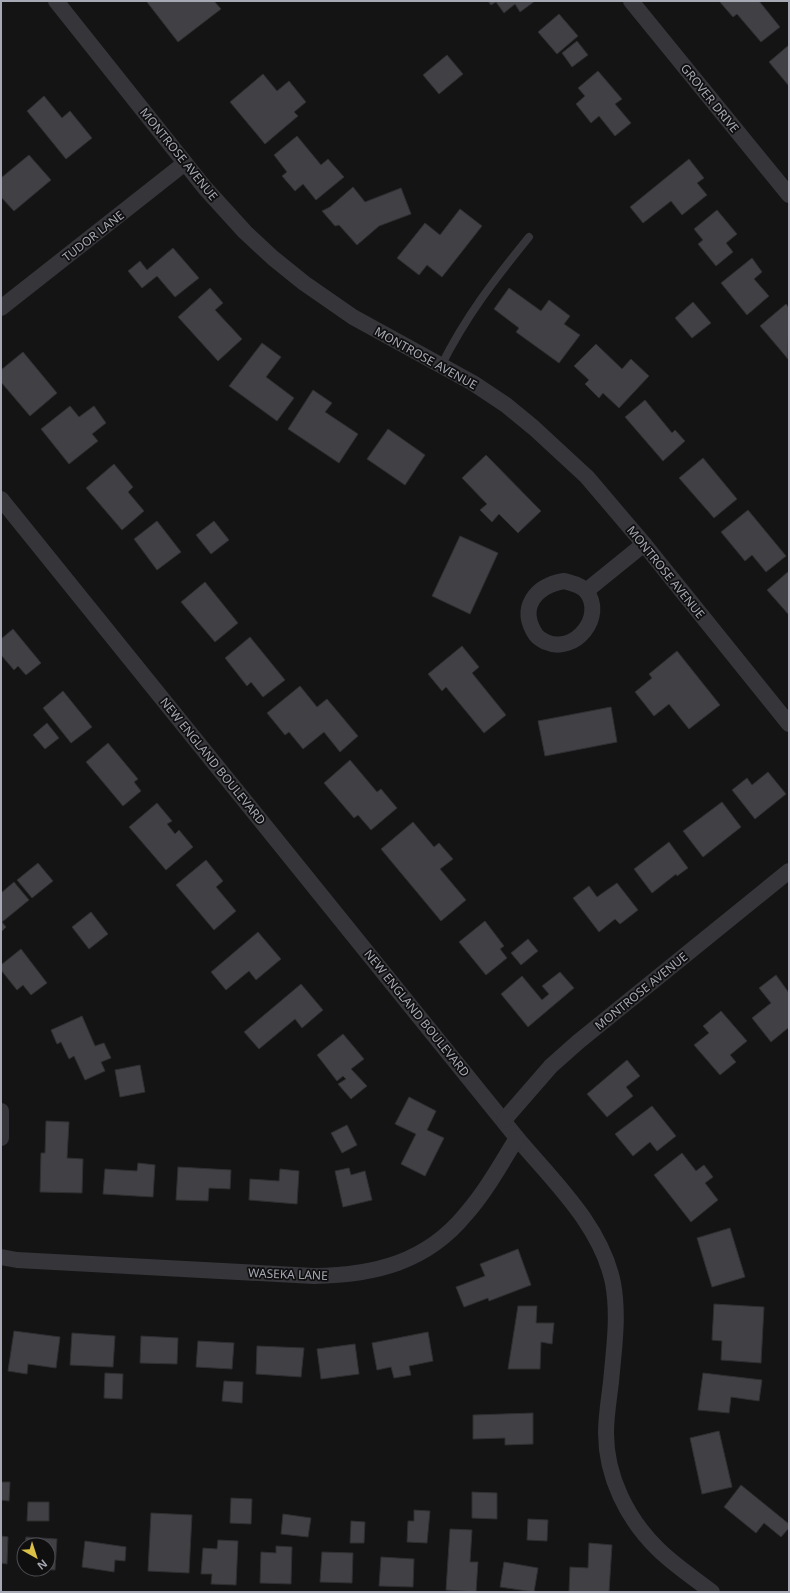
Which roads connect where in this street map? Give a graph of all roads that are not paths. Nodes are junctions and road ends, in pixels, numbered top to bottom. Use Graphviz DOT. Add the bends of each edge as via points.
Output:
graph roads {
  1 [pos="56,1"];
  2 [pos="632,1"];
  3 [pos="185,163"];
  4 [pos="789,195"];
  5 [pos="528,237"];
  6 [pos="1,308"];
  7 [pos="441,366"];
  8 [pos="1,498"];
  9 [pos="644,544"];
  10 [pos="586,591"];
  11 [pos="789,724"];
  12 [pos="789,871"];
  13 [pos="1,1111"];
  14 [pos="504,1120"];
  15 [pos="1,1138"];
  16 [pos="517,1138"];
  17 [pos="1,1257"];
  18 [pos="692,1584"];
  19 [pos="712,1592"];
  1 -- 3 [label="street, MONTROSE AVENUE"];
  2 -- 4 [label="street, GROVER DRIVE"];
  3 -- 6 [label="street, TUDOR LANE"];
  3 -- 7 [label="street, MONTROSE AVENUE" via="245,232 304,283 353,317"];
  5 -- 7 [label="lane" via="487,288 458,331"];
  7 -- 9 [label="street, MONTROSE AVENUE" via="473,383 534,428 587,477"];
  8 -- 14 [label="street, NEW ENGLAND BOULEVARD"];
  9 -- 10 [label="street"];
  9 -- 11 [label="street, MONTROSE AVENUE"];
  12 -- 14 [label="street, MONTROSE AVENUE" via="578,1042 551,1066"];
  13 -- 15 [label="street"];
  14 -- 16 [label="street, NEW ENGLAND BOULEVARD"];
  16 -- 17 [label="street, WASEKA LANE" via="479,1198 450,1231 419,1254 379,1270 358,1274 314,1276 16,1260"];
  16 -- 18 [label="street, NEW ENGLAND BOULEVARD" via="580,1214 604,1254 612,1281 617,1328 606,1435 610,1463 628,1512 644,1534"];
  18 -- 19 [label="street, NEW ENGLAND BOULEVARD"];
}
